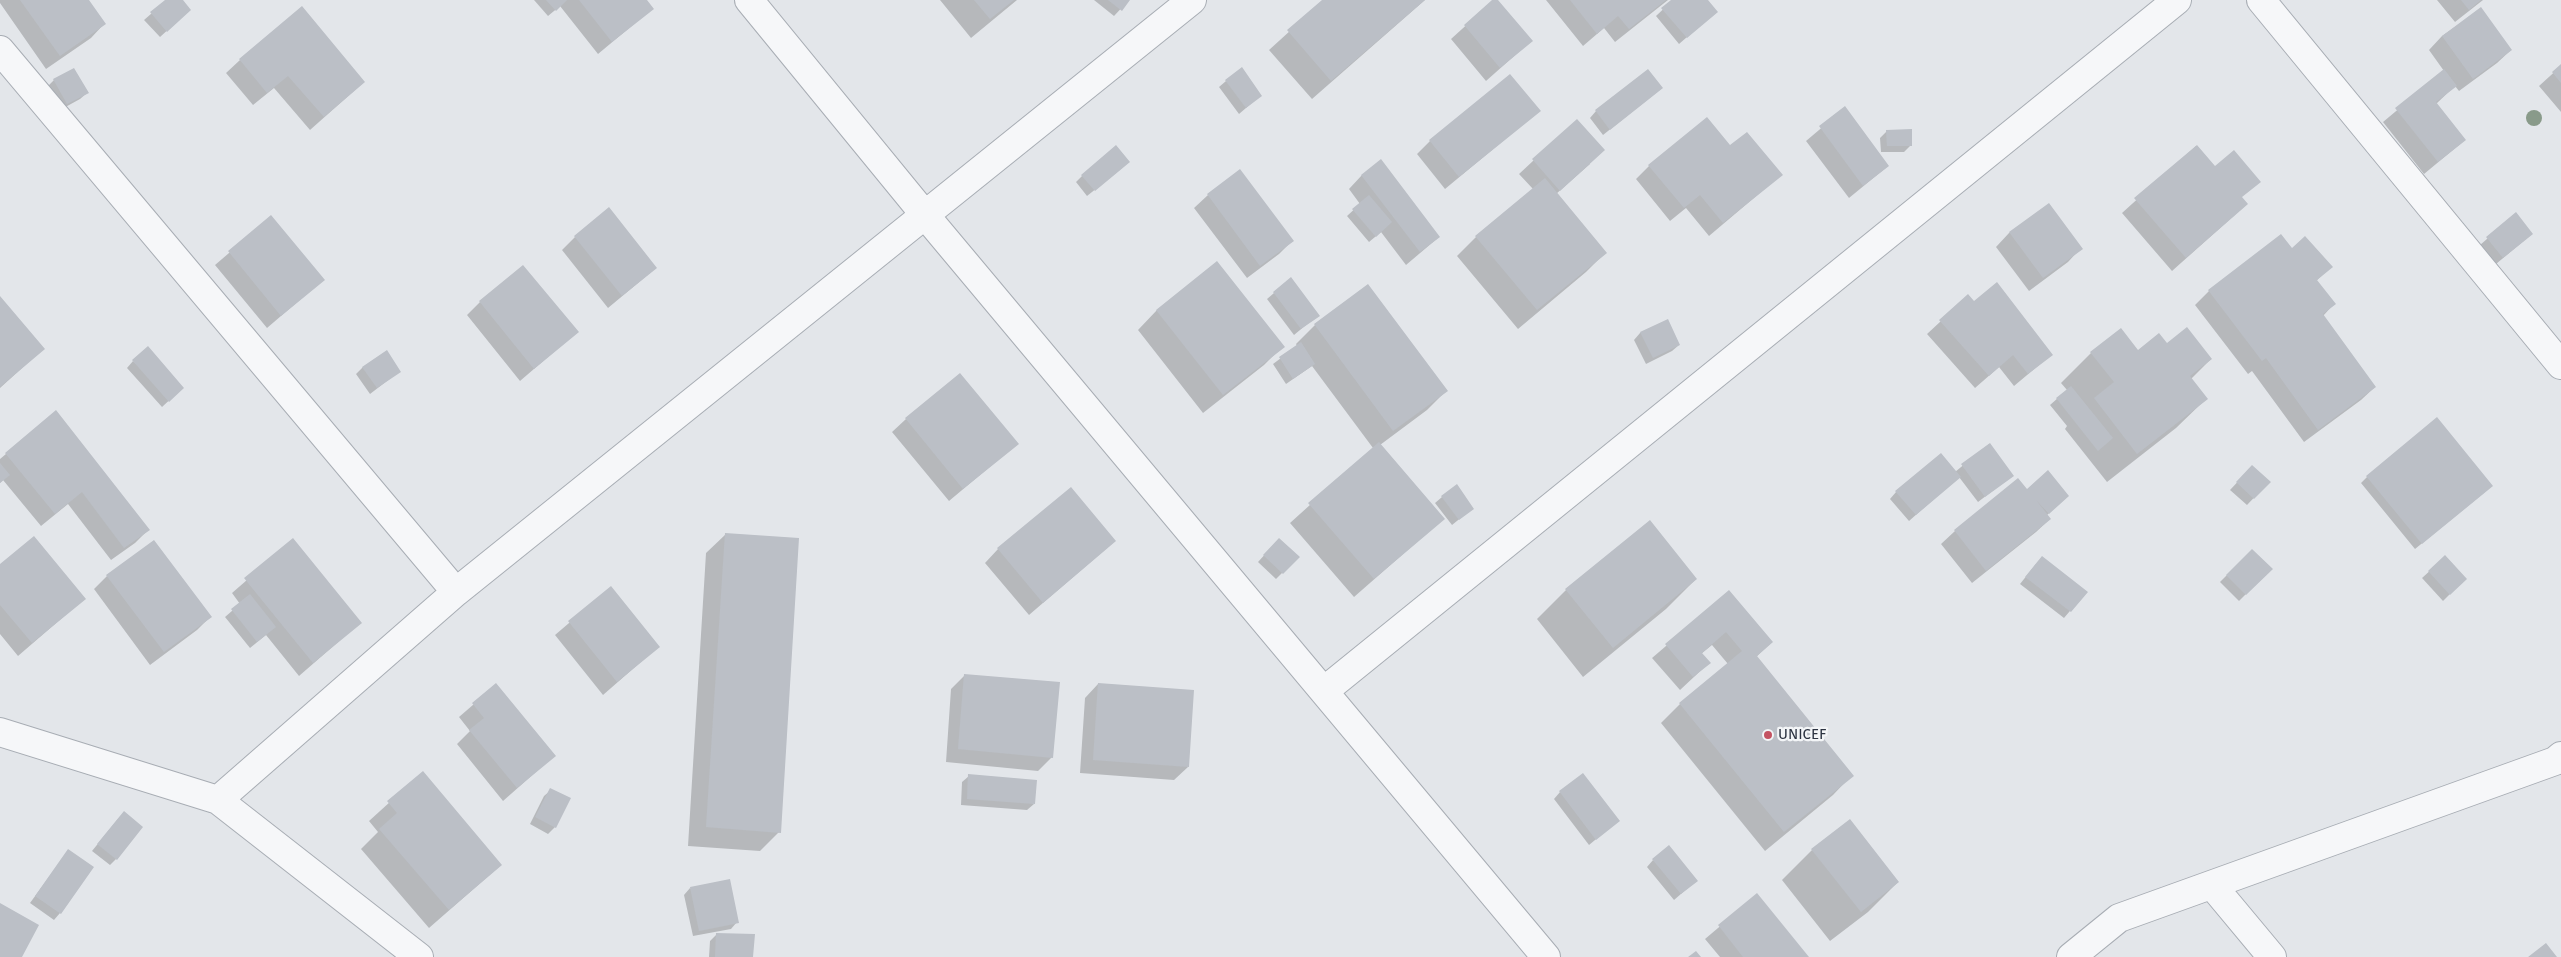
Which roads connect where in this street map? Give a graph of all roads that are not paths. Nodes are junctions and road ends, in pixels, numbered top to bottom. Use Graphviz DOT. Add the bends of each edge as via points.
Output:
graph roads {
  1 [pos="749,0"];
  2 [pos="1192,0"];
  3 [pos="2177,0"];
  4 [pos="2261,0"];
  5 [pos="0,50"];
  6 [pos="925,215"];
  7 [pos="2561,365"];
  8 [pos="456,592"];
  9 [pos="1324,691"];
  10 [pos="0,732"];
  11 [pos="2561,756"];
  12 [pos="218,800"];
  13 [pos="2212,885"];
  14 [pos="419,957"];
  15 [pos="1546,957"];
  16 [pos="2071,957"];
  17 [pos="2272,957"];
  1 -- 6 [label="street"];
  2 -- 6 [label="street"];
  3 -- 9 [label="street"];
  4 -- 7 [label="street"];
  5 -- 8 [label="street"];
  6 -- 8 [label="street"];
  6 -- 9 [label="street"];
  8 -- 12 [label="street"];
  9 -- 15 [label="street"];
  10 -- 12 [label="street"];
  11 -- 13 [label="street" via="2555,761"];
  12 -- 14 [label="street"];
  13 -- 16 [label="street" via="2119,918"];
  13 -- 17 [label="street"];
}
